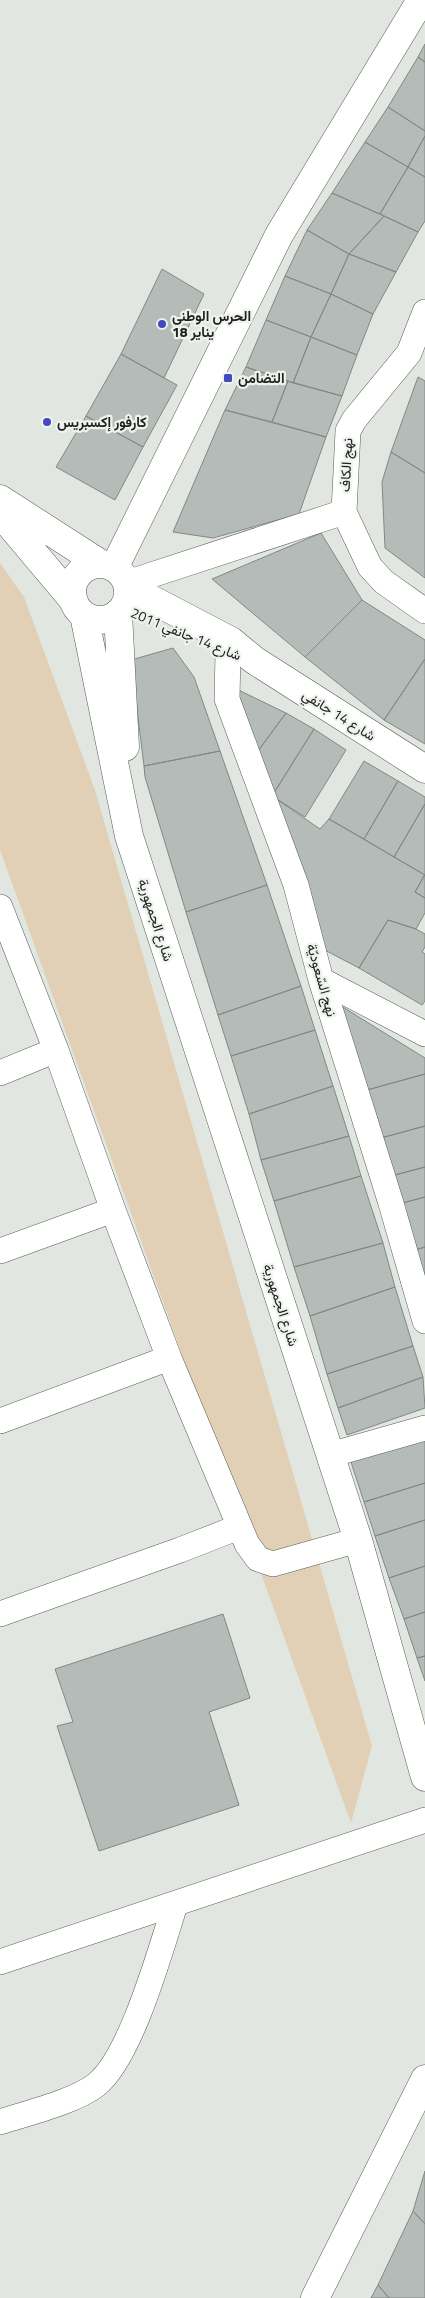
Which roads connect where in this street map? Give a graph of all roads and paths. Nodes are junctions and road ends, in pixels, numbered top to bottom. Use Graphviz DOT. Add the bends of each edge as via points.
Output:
graph roads {
  1 [pos="421,0"];
  2 [pos="425,312"];
  3 [pos="417,358"];
  4 [pos="0,499"];
  5 [pos="344,512"];
  6 [pos="0,513"];
  7 [pos="118,587"];
  8 [pos="79,608"];
  9 [pos="425,611"];
  10 [pos="230,647"];
  11 [pos="254,660"];
  12 [pos="425,769"];
  13 [pos="129,836"];
  14 [pos="0,907"];
  15 [pos="321,980"];
  16 [pos="425,1034"];
  17 [pos="56,1050"];
  18 [pos="0,1073"];
  19 [pos="113,1210"];
  20 [pos="0,1251"];
  21 [pos="425,1321"];
  22 [pos="169,1358"];
  23 [pos="0,1421"];
  24 [pos="425,1428"];
  25 [pos="330,1455"];
  26 [pos="238,1527"];
  27 [pos="358,1540"];
  28 [pos="0,1614"];
  29 [pos="425,1776"];
  30 [pos="425,1820"];
  31 [pos="175,1905"];
  32 [pos="0,1962"];
  33 [pos="425,2079"];
  34 [pos="0,2122"];
  35 [pos="318,2296"];
  1 -- 7 [label="street" via="279,235"];
  2 -- 3 [label="street, نهج الكاف"];
  3 -- 5 [label="street, نهج الكاف" via="354,420 348,431"];
  4 -- 7 [label="street, شارع 14 جانفي 2011"];
  5 -- 7 [label="street"];
  5 -- 9 [label="street, نهج الكاف" via="370,567 384,582"];
  6 -- 8 [label="street"];
  7 -- 8 [label="street" via="102,620"];
  7 -- 8 [label="street" via="92,565 74,583"];
  7 -- 10 [label="street, شارع 14 جانفي 2011"];
  7 -- 13 [label="street, شارع الجمهورية"];
  8 -- 13 [label="street, شارع الجمهورية"];
  10 -- 11 [label="street, شارع 14 جانفي 2011"];
  10 -- 15 [label="street, نهج السّعوديّة" via="227,699 296,886"];
  11 -- 12 [label="street, شارع 14 جانفي"];
  13 -- 25 [label="street, شارع الجمهورية"];
  14 -- 17 [label="street"];
  15 -- 16 [label="street"];
  15 -- 21 [label="street, نهج السّعوديّة"];
  17 -- 18 [label="street"];
  17 -- 19 [label="street"];
  19 -- 20 [label="street"];
  19 -- 22 [label="street"];
  22 -- 23 [label="street"];
  22 -- 26 [label="street"];
  24 -- 25 [label="street"];
  25 -- 27 [label="street, شارع الجمهورية"];
  26 -- 27 [label="street" via="258,1559 273,1564"];
  26 -- 28 [label="street"];
  27 -- 29 [label="street, شارع الجمهورية"];
  30 -- 31 [label="street"];
  31 -- 32 [label="street"];
  31 -- 34 [label="street" via="135,2021 111,2067 96,2085"];
  33 -- 35 [label="street"];
}
